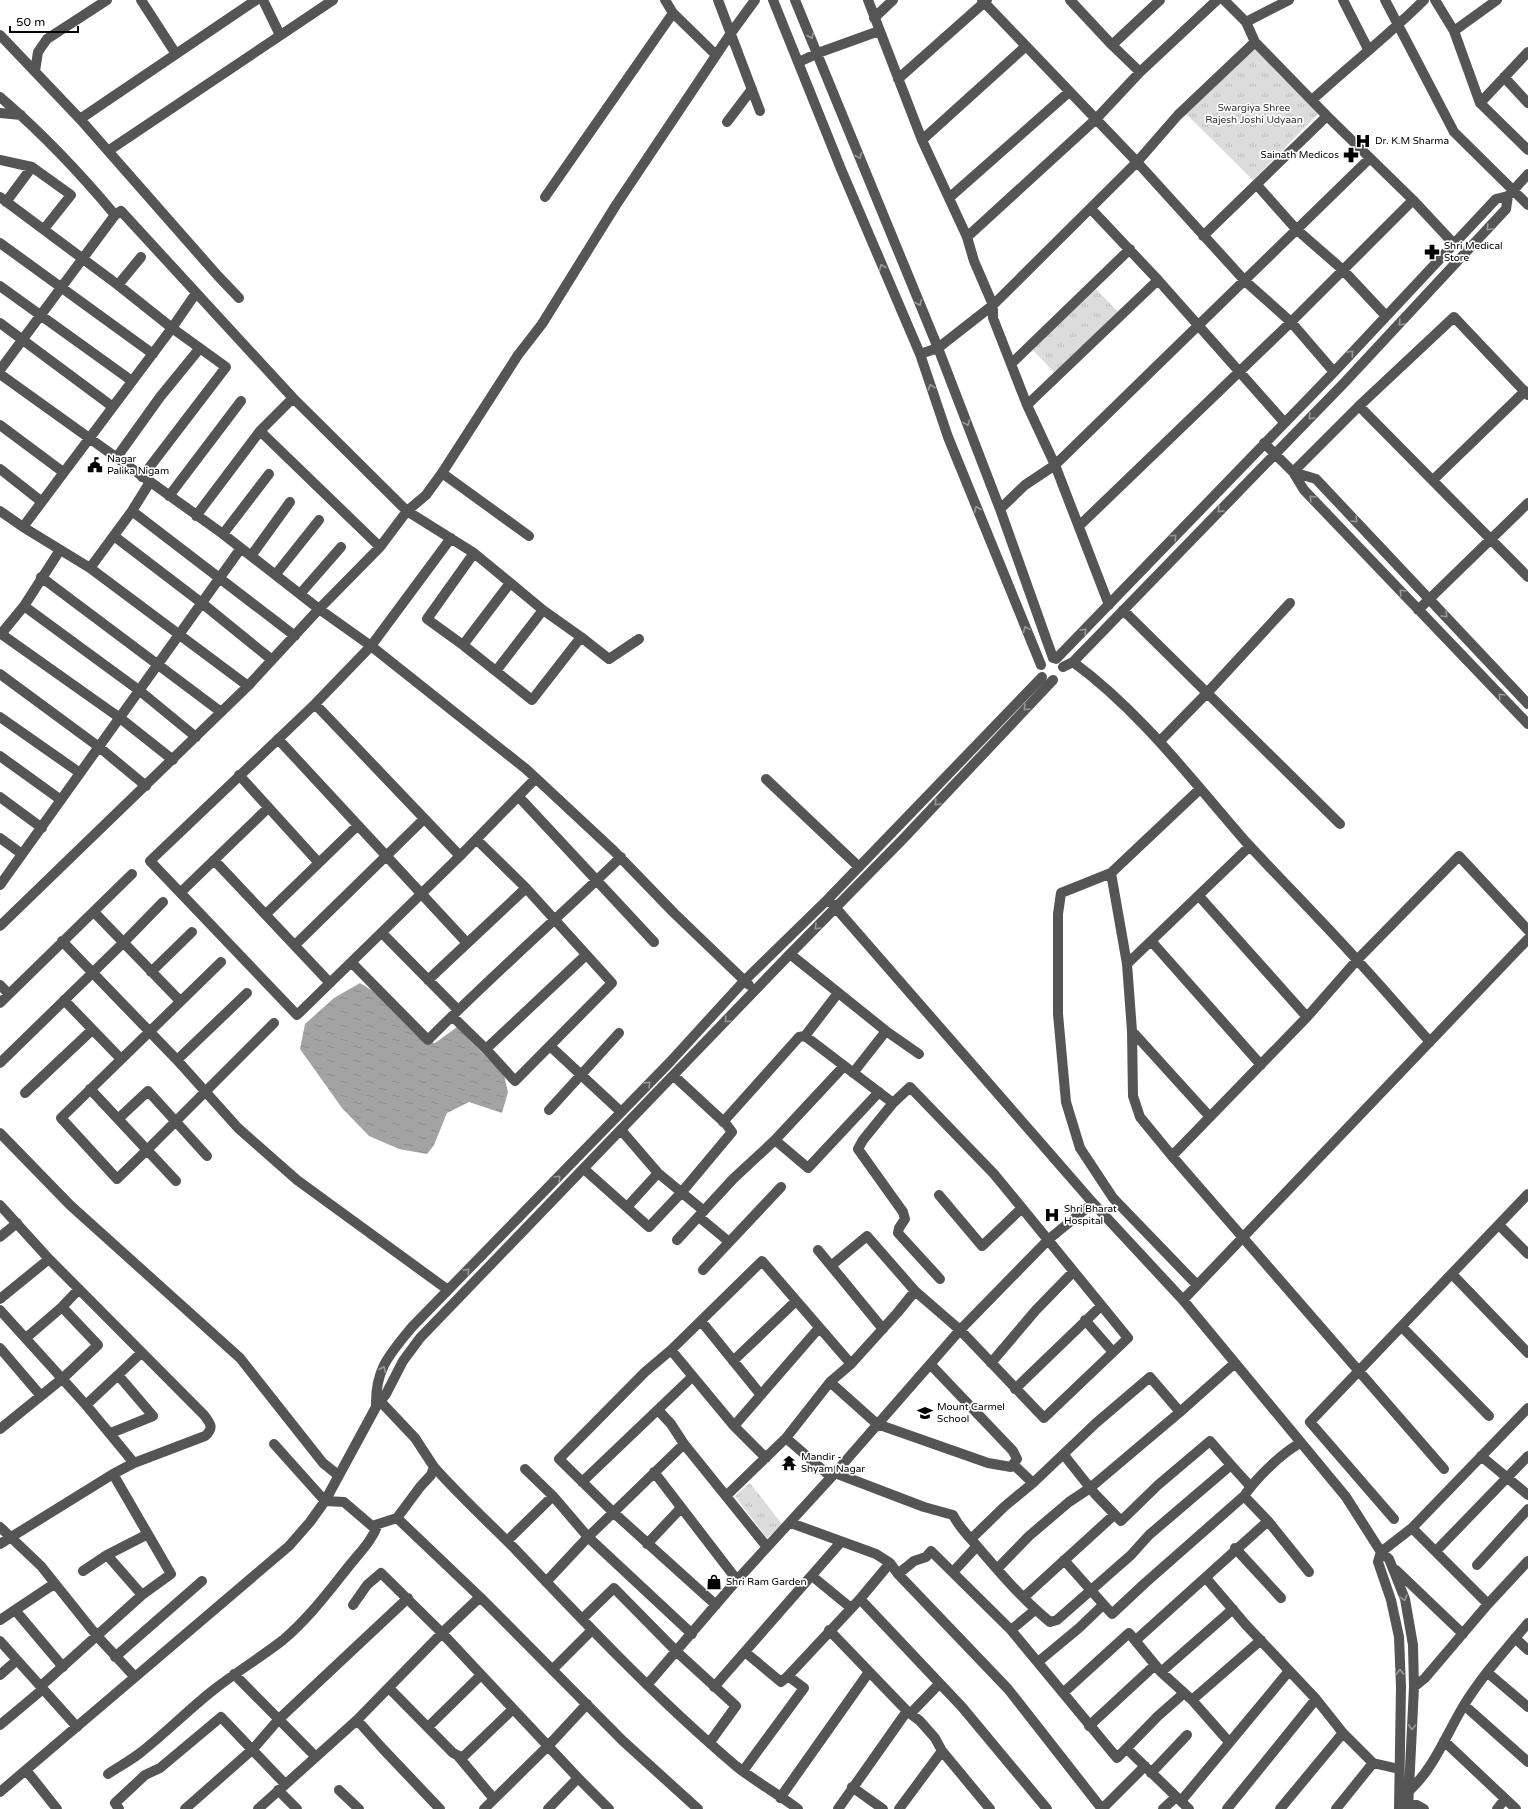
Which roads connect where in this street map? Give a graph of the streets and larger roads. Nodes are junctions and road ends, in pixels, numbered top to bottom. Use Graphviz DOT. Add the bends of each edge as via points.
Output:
graph roads {
  1 [pos="107,0"];
  2 [pos="141,0"];
  3 [pos="256,0"];
  4 [pos="263,0"];
  5 [pos="333,0"];
  6 [pos="665,0"];
  7 [pos="718,0"];
  8 [pos="755,0"];
  9 [pos="773,0"];
  10 [pos="795,0"];
  11 [pos="868,0"];
  12 [pos="893,0"];
  13 [pos="1160,0"];
  14 [pos="1217,0"];
  15 [pos="1224,0"];
  16 [pos="1289,0"];
  17 [pos="1343,0"];
  18 [pos="1385,0"];
  19 [pos="1424,0"];
  20 [pos="1435,0"];
  21 [pos="1497,0"];
  22 [pos="984,1"];
  23 [pos="1071,1"];
  24 [pos="673,13"];
  25 [pos="874,18"];
  26 [pos="1246,22"];
  27 [pos="1398,26"];
  28 [pos="880,31"];
  29 [pos="1454,31"];
  30 [pos="730,33"];
  31 [pos="0,35"];
  32 [pos="280,36"];
  33 [pos="1255,42"];
  34 [pos="1112,45"];
  35 [pos="1026,46"];
  36 [pos="1368,49"];
  37 [pos="1528,52"];
  38 [pos="818,53"];
  39 [pos="176,54"];
  40 [pos="716,55"];
  41 [pos="798,62"];
  42 [pos="35,71"];
  43 [pos="1140,72"];
  44 [pos="1504,78"];
  45 [pos="898,79"];
  46 [pos="752,88"];
  47 [pos="1069,92"];
  48 [pos="0,98"];
  49 [pos="1312,100"];
  50 [pos="1480,103"];
  51 [pos="1528,103"];
  52 [pos="760,111"];
  53 [pos="0,113"];
  54 [pos="21,115"];
  55 [pos="1327,116"];
  56 [pos="80,119"];
  57 [pos="1095,120"];
  58 [pos="727,122"];
  59 [pos="922,140"];
  60 [pos="1528,150"];
  61 [pos="108,151"];
  62 [pos="1369,159"];
  63 [pos="0,160"];
  64 [pos="1137,162"];
  65 [pos="32,168"];
  66 [pos="1528,174"];
  67 [pos="1257,185"];
  68 [pos="1511,193"];
  69 [pos="546,197"];
  70 [pos="949,198"];
  71 [pos="3,200"];
  72 [pos="1412,200"];
  73 [pos="1528,205"];
  74 [pos="1091,209"];
  75 [pos="115,216"];
  76 [pos="44,229"];
  77 [pos="1296,229"];
  78 [pos="1203,236"];
  79 [pos="967,237"];
  80 [pos="0,243"];
  81 [pos="1454,244"];
  82 [pos="1130,249"];
  83 [pos="141,257"];
  84 [pos="83,259"];
  85 [pos="1343,270"];
  86 [pos="1158,280"];
  87 [pos="1245,281"];
  88 [pos="118,285"];
  89 [pos="0,286"];
  90 [pos="62,287"];
  91 [pos="196,293"];
  92 [pos="239,298"];
  93 [pos="993,305"];
  94 [pos="40,316"];
  95 [pos="1386,316"];
  96 [pos="1291,322"];
  97 [pos="0,323"];
  98 [pos="1198,325"];
  99 [pos="172,328"];
  100 [pos="23,340"];
  101 [pos="200,348"];
  102 [pos="938,348"];
  103 [pos="153,354"];
  104 [pos="920,354"];
  105 [pos="1011,364"];
  106 [pos="0,370"];
  107 [pos="1240,372"];
  108 [pos="1334,372"];
  109 [pos="0,374"];
  110 [pos="132,381"];
  111 [pos="1526,393"];
  112 [pos="292,398"];
  113 [pos="241,401"];
  114 [pos="1027,405"];
  115 [pos="1359,406"];
  116 [pos="113,407"];
  117 [pos="1284,422"];
  118 [pos="0,425"];
  119 [pos="260,431"];
  120 [pos="90,438"];
  121 [pos="1264,443"];
  122 [pos="1275,454"];
  123 [pos="117,457"];
  124 [pos="1055,465"];
  125 [pos="0,469"];
  126 [pos="63,472"];
  127 [pos="1293,472"];
  128 [pos="442,473"];
  129 [pos="269,474"];
  130 [pos="146,479"];
  131 [pos="1433,480"];
  132 [pos="169,496"];
  133 [pos="42,502"];
  134 [pos="290,502"];
  135 [pos="1528,503"];
  136 [pos="1000,509"];
  137 [pos="132,510"];
  138 [pos="0,511"];
  139 [pos="407,511"];
  140 [pos="196,516"];
  141 [pos="319,520"];
  142 [pos="1079,526"];
  143 [pos="23,527"];
  144 [pos="223,534"];
  145 [pos="114,536"];
  146 [pos="529,536"];
  147 [pos="451,538"];
  148 [pos="1491,539"];
  149 [pos="380,547"];
  150 [pos="241,548"];
  151 [pos="341,548"];
  152 [pos="60,550"];
  153 [pos="474,553"];
  154 [pos="251,556"];
  155 [pos="90,568"];
  156 [pos="276,574"];
  157 [pos="41,577"];
  158 [pos="220,577"];
  159 [pos="1528,577"];
  160 [pos="510,582"];
  161 [pos="300,594"];
  162 [pos="1429,598"];
  163 [pos="1290,603"];
  164 [pos="203,604"];
  165 [pos="1109,605"];
  166 [pos="24,606"];
  167 [pos="319,609"];
  168 [pos="543,610"];
  169 [pos="1123,610"];
  170 [pos="1418,610"];
  171 [pos="1,633"];
  172 [pos="178,635"];
  173 [pos="295,636"];
  174 [pos="581,637"];
  175 [pos="639,639"];
  176 [pos="463,645"];
  177 [pos="371,646"];
  178 [pos="1055,658"];
  179 [pos="272,660"];
  180 [pos="1073,662"];
  181 [pos="159,664"];
  182 [pos="1041,665"];
  183 [pos="1063,667"];
  184 [pos="496,671"];
  185 [pos="0,674"];
  186 [pos="1042,677"];
  187 [pos="1053,680"];
  188 [pos="248,686"];
  189 [pos="140,691"];
  190 [pos="1207,694"];
  191 [pos="315,704"];
  192 [pos="1528,704"];
  193 [pos="221,712"];
  194 [pos="0,716"];
  195 [pos="120,718"];
  196 [pos="1528,724"];
  197 [pos="196,737"];
  198 [pos="278,739"];
  199 [pos="1160,741"];
  200 [pos="99,747"];
  201 [pos="0,756"];
  202 [pos="173,760"];
  203 [pos="80,773"];
  204 [pos="239,775"];
  205 [pos="536,778"];
  206 [pos="766,779"];
  207 [pos="146,786"];
  208 [pos="1200,789"];
  209 [pos="0,797"];
  210 [pos="519,797"];
  211 [pos="61,800"];
  212 [pos="268,808"];
  213 [pos="424,819"];
  214 [pos="1340,824"];
  215 [pos="357,826"];
  216 [pos="42,828"];
  217 [pos="0,838"];
  218 [pos="477,840"];
  219 [pos="1250,846"];
  220 [pos="22,854"];
  221 [pos="386,856"];
  222 [pos="460,856"];
  223 [pos="621,857"];
  224 [pos="214,860"];
  225 [pos="318,862"];
  226 [pos="858,867"];
  227 [pos="1111,873"];
  228 [pos="132,874"];
  229 [pos="596,881"];
  230 [pos="0,886"];
  231 [pos="526,888"];
  232 [pos="181,892"];
  233 [pos="420,894"];
  234 [pos="1199,896"];
  235 [pos="828,899"];
  236 [pos="163,902"];
  237 [pos="836,908"];
  238 [pos="94,912"];
  239 [pos="266,914"];
  240 [pos="556,920"];
  241 [pos="0,926"];
  242 [pos="1528,930"];
  243 [pos="192,932"];
  244 [pos="382,933"];
  245 [pos="1528,939"];
  246 [pos="62,941"];
  247 [pos="654,942"];
  248 [pos="1152,942"];
  249 [pos="123,943"];
  250 [pos="467,943"];
  251 [pos="295,945"];
  252 [pos="790,954"];
  253 [pos="586,955"];
  254 [pos="1357,960"];
  255 [pos="221,962"];
  256 [pos="352,963"];
  257 [pos="1127,964"];
  258 [pos="151,972"];
  259 [pos="92,973"];
  260 [pos="428,980"];
  261 [pos="744,981"];
  262 [pos="330,983"];
  263 [pos="0,985"];
  264 [pos="755,990"];
  265 [pos="247,993"];
  266 [pos="838,993"];
  267 [pos="9,994"];
  268 [pos="64,1000"];
  269 [pos="180,1001"];
  270 [pos="0,1003"];
  271 [pos="455,1013"];
  272 [pos="1307,1018"];
  273 [pos="274,1023"];
  274 [pos="92,1030"];
  275 [pos="886,1031"];
  276 [pos="1132,1031"];
  277 [pos="148,1032"];
  278 [pos="619,1033"];
  279 [pos="805,1036"];
  280 [pos="1430,1042"];
  281 [pos="550,1046"];
  282 [pos="486,1049"];
  283 [pos="919,1054"];
  284 [pos="121,1059"];
  285 [pos="176,1060"];
  286 [pos="0,1063"];
  287 [pos="1261,1065"];
  288 [pos="844,1066"];
  289 [pos="853,1072"];
  290 [pos="580,1074"];
  291 [pos="674,1076"];
  292 [pos="90,1089"];
  293 [pos="206,1091"];
  294 [pos="879,1092"];
  295 [pos="25,1093"];
  296 [pos="893,1103"];
  297 [pos="549,1110"];
  298 [pos="620,1112"];
  299 [pos="1210,1117"];
  300 [pos="118,1119"];
  301 [pos="175,1122"];
  302 [pos="723,1122"];
  303 [pos="621,1130"];
  304 [pos="0,1133"];
  305 [pos="775,1140"];
  306 [pos="147,1150"];
  307 [pos="207,1156"];
  308 [pos="1172,1156"];
  309 [pos="584,1169"];
  310 [pos="658,1173"];
  311 [pos="176,1181"];
  312 [pos="781,1187"];
  313 [pos="681,1193"];
  314 [pos="1528,1194"];
  315 [pos="939,1195"];
  316 [pos="1093,1203"];
  317 [pos="0,1205"];
  318 [pos="627,1207"];
  319 [pos="1022,1208"];
  320 [pos="701,1214"];
  321 [pos="17,1223"];
  322 [pos="1499,1225"];
  323 [pos="1243,1236"];
  324 [pos="0,1237"];
  325 [pos="1049,1239"];
  326 [pos="677,1240"];
  327 [pos="728,1241"];
  328 [pos="818,1250"];
  329 [pos="1528,1254"];
  330 [pos="49,1259"];
  331 [pos="832,1265"];
  332 [pos="703,1270"];
  333 [pos="1073,1272"];
  334 [pos="1452,1274"];
  335 [pos="940,1279"];
  336 [pos="1197,1284"];
  337 [pos="80,1289"];
  338 [pos="448,1290"];
  339 [pos="915,1291"];
  340 [pos="0,1299"];
  341 [pos="1183,1300"];
  342 [pos="796,1301"];
  343 [pos="1101,1306"];
  344 [pos="62,1307"];
  345 [pos="0,1310"];
  346 [pos="1085,1320"];
  347 [pos="701,1321"];
  348 [pos="1402,1327"];
  349 [pos="819,1328"];
  350 [pos="883,1328"];
  351 [pos="960,1330"];
  352 [pos="26,1338"];
  353 [pos="401,1340"];
  354 [pos="0,1348"];
  355 [pos="412,1348"];
  356 [pos="671,1350"];
  357 [pos="1113,1352"];
  358 [pos="141,1353"];
  359 [pos="1528,1353"];
  360 [pos="733,1361"];
  361 [pos="991,1363"];
  362 [pos="1235,1363"];
  363 [pos="851,1364"];
  364 [pos="931,1365"];
  365 [pos="1359,1372"];
  366 [pos="118,1375"];
  367 [pos="692,1377"];
  368 [pos="63,1378"];
  369 [pos="830,1382"];
  370 [pos="1015,1388"];
  371 [pos="761,1395"];
  372 [pos="41,1396"];
  373 [pos="378,1404"];
  374 [pos="86,1405"];
  375 [pos="1528,1408"];
  376 [pos="658,1410"];
  377 [pos="1180,1412"];
  378 [pos="1489,1416"];
  379 [pos="877,1424"];
  380 [pos="734,1426"];
  381 [pos="0,1429"];
  382 [pos="111,1433"];
  383 [pos="786,1438"];
  384 [pos="1300,1443"];
  385 [pos="274,1444"];
  386 [pos="684,1444"];
  387 [pos="1064,1455"];
  388 [pos="1481,1456"];
  389 [pos="1528,1456"];
  390 [pos="766,1458"];
  391 [pos="134,1463"];
  392 [pos="1013,1464"];
  393 [pos="1231,1465"];
  394 [pos="434,1467"];
  395 [pos="1444,1468"];
  396 [pos="525,1469"];
  397 [pos="654,1472"];
  398 [pos="113,1474"];
  399 [pos="338,1475"];
  400 [pos="833,1476"];
  401 [pos="1506,1478"];
  402 [pos="582,1482"];
  403 [pos="1033,1483"];
  404 [pos="1250,1486"];
  405 [pos="1090,1488"];
  406 [pos="1528,1495"];
  407 [pos="553,1496"];
  408 [pos="726,1496"];
  409 [pos="1244,1496"];
  410 [pos="325,1501"];
  411 [pos="681,1508"];
  412 [pos="1528,1509"];
  413 [pos="614,1513"];
  414 [pos="1114,1515"];
  415 [pos="398,1518"];
  416 [pos="1394,1519"];
  417 [pos="1268,1521"];
  418 [pos="790,1523"];
  419 [pos="378,1524"];
  420 [pos="0,1527"];
  421 [pos="1412,1528"];
  422 [pos="148,1534"];
  423 [pos="11,1537"];
  424 [pos="588,1537"];
  425 [pos="507,1541"];
  426 [pos="841,1542"];
  427 [pos="974,1543"];
  428 [pos="0,1544"];
  429 [pos="647,1544"];
  430 [pos="766,1547"];
  431 [pos="1235,1548"];
  432 [pos="1436,1551"];
  433 [pos="1381,1552"];
  434 [pos="106,1555"];
  435 [pos="1064,1560"];
  436 [pos="1528,1562"];
  437 [pos="890,1563"];
  438 [pos="1478,1565"];
  439 [pos="1394,1568"];
  440 [pos="996,1569"];
  441 [pos="83,1572"];
  442 [pos="953,1572"];
  443 [pos="1309,1572"];
  444 [pos="898,1574"];
  445 [pos="812,1576"];
  446 [pos="1206,1578"];
  447 [pos="737,1580"];
  448 [pos="202,1581"];
  449 [pos="546,1582"];
  450 [pos="54,1584"];
  451 [pos="1090,1590"];
  452 [pos="142,1595"];
  453 [pos="480,1597"];
  454 [pos="1024,1597"];
  455 [pos="408,1598"];
  456 [pos="1281,1598"];
  457 [pos="860,1599"];
  458 [pos="1488,1604"];
  459 [pos="353,1605"];
  460 [pos="716,1605"];
  461 [pos="1103,1605"];
  462 [pos="850,1608"];
  463 [pos="1233,1609"];
  464 [pos="16,1610"];
  465 [pos="1035,1610"];
  466 [pos="582,1619"];
  467 [pos="0,1620"];
  468 [pos="1528,1624"];
  469 [pos="592,1630"];
  470 [pos="829,1630"];
  471 [pos="1011,1630"];
  472 [pos="442,1633"];
  473 [pos="692,1634"];
  474 [pos="1463,1634"];
  475 [pos="97,1636"];
  476 [pos="1515,1638"];
  477 [pos="1136,1640"];
  478 [pos="1261,1640"];
  479 [pos="0,1641"];
  480 [pos="1528,1650"];
  481 [pos="677,1652"];
  482 [pos="745,1652"];
  483 [pos="115,1657"];
  484 [pos="17,1660"];
  485 [pos="1038,1662"];
  486 [pos="63,1667"];
  487 [pos="553,1669"];
  488 [pos="1158,1669"];
  489 [pos="1289,1671"];
  490 [pos="869,1672"];
  491 [pos="1488,1673"];
  492 [pos="234,1674"];
  493 [pos="0,1675"];
  494 [pos="481,1675"];
  495 [pos="788,1676"];
  496 [pos="135,1677"];
  497 [pos="940,1684"];
  498 [pos="648,1685"];
  499 [pos="714,1687"];
  500 [pos="1414,1687"];
  501 [pos="42,1688"];
  502 [pos="389,1688"];
  503 [pos="1063,1693"];
  504 [pos="1183,1694"];
  505 [pos="1316,1699"];
  506 [pos="1192,1700"];
  507 [pos="587,1704"];
  508 [pos="1464,1705"];
  509 [pos="1528,1707"];
  510 [pos="514,1709"];
  511 [pos="909,1713"];
  512 [pos="279,1719"];
  513 [pos="357,1720"];
  514 [pos="0,1725"];
  515 [pos="77,1726"];
  516 [pos="1089,1726"];
  517 [pos="428,1727"];
  518 [pos="1343,1733"];
  519 [pos="1187,1735"];
  520 [pos="1444,1741"];
  521 [pos="710,1742"];
  522 [pos="1229,1742"];
  523 [pos="548,1746"];
  524 [pos="253,1749"];
  525 [pos="1127,1749"];
  526 [pos="942,1751"];
  527 [pos="458,1756"];
  528 [pos="316,1757"];
  529 [pos="1528,1762"];
  530 [pos="1373,1763"];
  531 [pos="1148,1769"];
  532 [pos="1399,1769"];
  533 [pos="26,1770"];
  534 [pos="743,1771"];
  535 [pos="108,1774"];
  536 [pos="578,1778"];
  537 [pos="282,1787"];
  538 [pos="852,1787"];
  539 [pos="339,1790"];
  540 [pos="1410,1790"];
  541 [pos="0,1792"];
  542 [pos="780,1798"];
  543 [pos="494,1799"];
  544 [pos="1178,1799"];
  545 [pos="1505,1799"];
  546 [pos="1409,1806"];
  547 [pos="57,1809"];
  548 [pos="119,1809"];
  549 [pos="185,1809"];
  550 [pos="258,1809"];
  551 [pos="296,1809"];
  552 [pos="359,1809"];
  553 [pos="440,1809"];
  554 [pos="484,1809"];
  555 [pos="548,1809"];
  556 [pos="609,1809"];
  557 [pos="698,1809"];
  558 [pos="798,1809"];
  559 [pos="838,1809"];
  560 [pos="884,1809"];
  561 [pos="899,1809"];
  562 [pos="990,1809"];
  563 [pos="1048,1809"];
  564 [pos="1163,1809"];
  565 [pos="1189,1809"];
  566 [pos="1227,1809"];
  567 [pos="1280,1809"];
  568 [pos="1336,1809"];
  569 [pos="1398,1809"];
  570 [pos="1424,1809"];
  571 [pos="1497,1809"];
  572 [pos="1516,1809"];
  1 -- 42 [label="street" via="47,39 38,52"];
  2 -- 39 [label="street"];
  3 -- 39 [label="street"];
  4 -- 32 [label="street"];
  5 -- 32 [label="street"];
  6 -- 24 [label="street"];
  7 -- 30 [label="street"];
  8 -- 30 [label="street"];
  9 -- 41 [label="street"];
  10 -- 38 [label="street, one-way"];
  11 -- 25 [label="street"];
  12 -- 25 [label="street"];
  13 -- 34 [label="street"];
  14 -- 43 [label="street"];
  15 -- 26 [label="street"];
  16 -- 26 [label="street"];
  17 -- 36 [label="street"];
  18 -- 27 [label="street"];
  19 -- 27 [label="street"];
  20 -- 29 [label="street"];
  21 -- 29 [label="street"];
  22 -- 35 [label="street"];
  22 -- 45 [label="street"];
  23 -- 34 [label="street"];
  24 -- 40 [label="street"];
  24 -- 69 [label="street"];
  25 -- 28 [label="street"];
  26 -- 33 [label="street"];
  27 -- 36 [label="street"];
  27 -- 68 [label="street" via="1454,132"];
  28 -- 38 [label="street"];
  28 -- 45 [label="street"];
  29 -- 50 [label="street"];
  30 -- 40 [label="street"];
  30 -- 46 [label="street"];
  31 -- 42 [label="street"];
  32 -- 61 [label="street"];
  33 -- 49 [label="street"];
  33 -- 64 [label="street" via="1178,115"];
  34 -- 43 [label="street"];
  35 -- 47 [label="street"];
  35 -- 59 [label="street"];
  36 -- 49 [label="street"];
  37 -- 44 [label="street"];
  38 -- 41 [label="street"];
  38 -- 102 [label="street, one-way"];
  39 -- 56 [label="street"];
  40 -- 128 [label="street"];
  104 -- 41 [label="street, one-way"];
  42 -- 56 [label="street"];
  43 -- 57 [label="street"];
  44 -- 50 [label="street"];
  44 -- 51 [label="street"];
  45 -- 59 [label="street"];
  46 -- 52 [label="street"];
  46 -- 58 [label="street"];
  47 -- 57 [label="street"];
  47 -- 70 [label="street"];
  48 -- 54 [label="street"];
  49 -- 55 [label="street"];
  50 -- 60 [label="street"];
  53 -- 54 [label="street"];
  54 -- 75 [label="street" via="80,173"];
  55 -- 62 [label="street"];
  55 -- 67 [label="street"];
  56 -- 61 [label="street"];
  57 -- 64 [label="street"];
  57 -- 79 [label="street"];
  59 -- 70 [label="street"];
  61 -- 92 [label="street"];
  62 -- 72 [label="street"];
  62 -- 77 [label="street"];
  63 -- 65 [label="street"];
  64 -- 74 [label="street"];
  64 -- 78 [label="street"];
  65 -- 71 [label="street"];
  65 -- 76 [label="street" via="71,195"];
  66 -- 68 [label="street"];
  67 -- 77 [label="street"];
  67 -- 78 [label="street"];
  68 -- 73 [label="street"];
  68 -- 81 [label="street" via="1496,199"];
  68 -- 122 [label="street, one-way" via="1506,209"];
  70 -- 79 [label="street"];
  71 -- 76 [label="street"];
  72 -- 81 [label="street"];
  72 -- 85 [label="street"];
  74 -- 82 [label="street"];
  74 -- 93 [label="street"];
  75 -- 84 [label="street"];
  75 -- 91 [label="street" via="121,211"];
  76 -- 84 [label="street"];
  77 -- 85 [label="street"];
  77 -- 87 [label="street"];
  78 -- 87 [label="street"];
  79 -- 93 [label="street" via="974,261"];
  80 -- 90 [label="street"];
  81 -- 95 [label="street"];
  82 -- 86 [label="street"];
  82 -- 105 [label="street"];
  83 -- 88 [label="street"];
  84 -- 88 [label="street"];
  84 -- 90 [label="street"];
  85 -- 95 [label="street"];
  85 -- 96 [label="street"];
  86 -- 98 [label="street"];
  86 -- 114 [label="street"];
  87 -- 96 [label="street"];
  87 -- 98 [label="street"];
  88 -- 99 [label="street"];
  89 -- 94 [label="street"];
  90 -- 94 [label="street"];
  90 -- 103 [label="street"];
  91 -- 99 [label="street"];
  91 -- 112 [label="street"];
  93 -- 102 [label="street"];
  93 -- 105 [label="street" via="993,318"];
  94 -- 100 [label="street"];
  94 -- 110 [label="street"];
  108 -- 95 [label="street, one-way"];
  96 -- 107 [label="street"];
  96 -- 108 [label="street"];
  97 -- 100 [label="street"];
  98 -- 107 [label="street"];
  98 -- 124 [label="street"];
  99 -- 101 [label="street"];
  99 -- 103 [label="street"];
  100 -- 106 [label="street"];
  100 -- 116 [label="street"];
  101 -- 123 [label="street" via="160,397"];
  101 -- 130 [label="street" via="226,367"];
  102 -- 104 [label="street"];
  102 -- 136 [label="street, one-way"];
  103 -- 110 [label="street"];
  182 -- 104 [label="street, one-way" via="948,437"];
  105 -- 114 [label="street"];
  107 -- 117 [label="street"];
  107 -- 142 [label="street"];
  108 -- 117 [label="street"];
  109 -- 120 [label="street"];
  110 -- 116 [label="street"];
  111 -- 115 [label="street" via="1454,318"];
  111 -- 131 [label="street"];
  112 -- 119 [label="street"];
  112 -- 139 [label="street"];
  113 -- 132 [label="street"];
  114 -- 124 [label="street"];
  115 -- 127 [label="street"];
  115 -- 131 [label="street"];
  116 -- 120 [label="street"];
  117 -- 121 [label="street"];
  118 -- 126 [label="street"];
  119 -- 140 [label="street"];
  119 -- 149 [label="street"];
  120 -- 123 [label="street"];
  120 -- 126 [label="street"];
  121 -- 122 [label="street"];
  165 -- 121 [label="street, one-way"];
  122 -- 127 [label="street"];
  122 -- 169 [label="street, one-way"];
  123 -- 130 [label="street"];
  124 -- 136 [label="street" via="1025,485"];
  124 -- 142 [label="street"];
  125 -- 133 [label="street"];
  126 -- 133 [label="street"];
  127 -- 162 [label="street, one-way" via="1316,479"];
  170 -- 127 [label="street, one-way" via="1304,490"];
  128 -- 139 [label="street" via="426,495"];
  128 -- 146 [label="street"];
  129 -- 144 [label="street"];
  130 -- 132 [label="street"];
  130 -- 137 [label="street"];
  131 -- 148 [label="street"];
  132 -- 140 [label="street"];
  133 -- 143 [label="street"];
  134 -- 154 [label="street"];
  135 -- 148 [label="street"];
  136 -- 178 [label="street"];
  137 -- 145 [label="street"];
  137 -- 158 [label="street"];
  138 -- 143 [label="street"];
  139 -- 147 [label="street"];
  139 -- 149 [label="street"];
  140 -- 144 [label="street"];
  141 -- 156 [label="street"];
  142 -- 165 [label="street"];
  143 -- 152 [label="street"];
  144 -- 150 [label="street"];
  145 -- 155 [label="street"];
  145 -- 164 [label="street"];
  147 -- 153 [label="street"];
  147 -- 177 [label="street"];
  148 -- 159 [label="street"];
  148 -- 162 [label="street"];
  149 -- 167 [label="street"];
  150 -- 154 [label="street"];
  150 -- 158 [label="street"];
  151 -- 161 [label="street"];
  152 -- 155 [label="street"];
  152 -- 157 [label="street"];
  153 -- 160 [label="street"];
  153 -- 176 [label="street" via="427,619"];
  154 -- 156 [label="street"];
  155 -- 172 [label="street"];
  156 -- 161 [label="street"];
  157 -- 166 [label="street"];
  157 -- 181 [label="street"];
  158 -- 164 [label="street"];
  158 -- 173 [label="street"];
  160 -- 168 [label="street"];
  160 -- 176 [label="street"];
  161 -- 167 [label="street"];
  162 -- 170 [label="street"];
  162 -- 192 [label="street, one-way"];
  163 -- 190 [label="street"];
  164 -- 172 [label="street"];
  164 -- 179 [label="street"];
  178 -- 165 [label="street, one-way"];
  166 -- 171 [label="street"];
  166 -- 189 [label="street"];
  167 -- 173 [label="street"];
  167 -- 177 [label="street"];
  168 -- 174 [label="street"];
  168 -- 184 [label="street"];
  169 -- 180 [label="street"];
  169 -- 190 [label="street"];
  196 -- 170 [label="street, one-way"];
  171 -- 195 [label="street"];
  172 -- 181 [label="street"];
  172 -- 188 [label="street"];
  173 -- 179 [label="street"];
  174 -- 175 [label="street" via="609,659"];
  174 -- 184 [label="street" via="532,700"];
  176 -- 184 [label="street"];
  177 -- 191 [label="street"];
  177 -- 205 [label="street"];
  178 -- 182 [label="street" via="1046,660"];
  178 -- 183 [label="street"];
  179 -- 188 [label="street"];
  180 -- 183 [label="street"];
  180 -- 199 [label="street" via="1095,678"];
  181 -- 189 [label="street"];
  181 -- 193 [label="street"];
  182 -- 186 [label="street"];
  183 -- 187 [label="street" via="1060,678"];
  185 -- 200 [label="street"];
  186 -- 187 [label="street"];
  186 -- 226 [label="street"];
  187 -- 237 [label="street, one-way"];
  188 -- 193 [label="street"];
  189 -- 195 [label="street"];
  189 -- 197 [label="street"];
  190 -- 199 [label="street"];
  190 -- 214 [label="street"];
  191 -- 198 [label="street"];
  191 -- 213 [label="street"];
  193 -- 197 [label="street"];
  194 -- 203 [label="street"];
  195 -- 200 [label="street"];
  195 -- 202 [label="street"];
  197 -- 202 [label="street"];
  198 -- 204 [label="street"];
  198 -- 215 [label="street"];
  199 -- 208 [label="street"];
  200 -- 203 [label="street"];
  200 -- 207 [label="street"];
  201 -- 211 [label="street"];
  202 -- 207 [label="street"];
  203 -- 211 [label="street"];
  204 -- 212 [label="street"];
  204 -- 232 [label="street" via="150,861"];
  205 -- 210 [label="street"];
  205 -- 223 [label="street"];
  206 -- 226 [label="street"];
  207 -- 241 [label="street"];
  208 -- 219 [label="street"];
  208 -- 227 [label="street"];
  209 -- 216 [label="street"];
  210 -- 218 [label="street"];
  210 -- 229 [label="street"];
  211 -- 216 [label="street"];
  212 -- 224 [label="street"];
  212 -- 225 [label="street"];
  213 -- 221 [label="street"];
  213 -- 222 [label="street"];
  215 -- 221 [label="street"];
  215 -- 225 [label="street"];
  216 -- 220 [label="street"];
  217 -- 220 [label="street"];
  218 -- 222 [label="street"];
  218 -- 231 [label="street"];
  219 -- 234 [label="street"];
  219 -- 254 [label="street"];
  220 -- 230 [label="street"];
  221 -- 233 [label="street"];
  221 -- 251 [label="street"];
  222 -- 233 [label="street"];
  223 -- 229 [label="street"];
  223 -- 261 [label="street" via="674,914"];
  224 -- 232 [label="street"];
  224 -- 239 [label="street"];
  225 -- 239 [label="street"];
  226 -- 235 [label="street"];
  227 -- 257 [label="street"];
  227 -- 336 [label="street" via="1061,893 1058,914 1058,1014 1066,1102 1080,1148 1113,1198"];
  228 -- 238 [label="street"];
  229 -- 240 [label="street"];
  229 -- 247 [label="street"];
  231 -- 240 [label="street"];
  231 -- 250 [label="street"];
  232 -- 262 [label="street" via="297,1015"];
  233 -- 244 [label="street"];
  233 -- 250 [label="street"];
  234 -- 248 [label="street"];
  234 -- 272 [label="street"];
  235 -- 237 [label="street"];
  235 -- 261 [label="street"];
  236 -- 249 [label="street"];
  237 -- 252 [label="street, one-way"];
  237 -- 316 [label="street"];
  238 -- 246 [label="street"];
  238 -- 249 [label="street"];
  239 -- 251 [label="street"];
  240 -- 253 [label="street"];
  240 -- 271 [label="street"];
  242 -- 254 [label="street" via="1459,856"];
  243 -- 258 [label="street"];
  244 -- 256 [label="street"];
  244 -- 260 [label="street"];
  245 -- 280 [label="street"];
  246 -- 259 [label="street"];
  246 -- 267 [label="street"];
  248 -- 257 [label="street"];
  248 -- 287 [label="street"];
  249 -- 258 [label="street"];
  249 -- 259 [label="street"];
  250 -- 260 [label="street"];
  251 -- 262 [label="street"];
  252 -- 264 [label="street"];
  252 -- 266 [label="street"];
  253 -- 281 [label="street" via="612,983"];
  253 -- 282 [label="street"];
  254 -- 272 [label="street"];
  254 -- 280 [label="street"];
  255 -- 269 [label="street"];
  256 -- 262 [label="street"];
  256 -- 271 [label="street" via="428,1040"];
  257 -- 276 [label="street"];
  258 -- 269 [label="street"];
  259 -- 268 [label="street"];
  259 -- 277 [label="street"];
  260 -- 271 [label="street"];
  261 -- 264 [label="street"];
  298 -- 261 [label="street, one-way"];
  263 -- 267 [label="street"];
  264 -- 291 [label="street, one-way"];
  265 -- 285 [label="street"];
  266 -- 275 [label="street"];
  266 -- 279 [label="street"];
  267 -- 270 [label="street"];
  268 -- 274 [label="street"];
  268 -- 286 [label="street"];
  269 -- 277 [label="street"];
  271 -- 282 [label="street"];
  272 -- 287 [label="street"];
  273 -- 293 [label="street"];
  274 -- 284 [label="street"];
  274 -- 295 [label="street"];
  275 -- 283 [label="street"];
  275 -- 289 [label="street"];
  276 -- 299 [label="street"];
  276 -- 308 [label="street" via="1133,1096 1140,1117"];
  277 -- 284 [label="street"];
  277 -- 285 [label="street"];
  278 -- 290 [label="street"];
  279 -- 288 [label="street"];
  279 -- 302 [label="street" via="799,1037"];
  280 -- 323 [label="street"];
  281 -- 282 [label="street" via="515,1081"];
  281 -- 290 [label="street"];
  284 -- 292 [label="street"];
  285 -- 293 [label="street"];
  287 -- 299 [label="street"];
  288 -- 289 [label="street"];
  288 -- 305 [label="street"];
  289 -- 294 [label="street"];
  290 -- 297 [label="street"];
  290 -- 298 [label="street"];
  291 -- 302 [label="street"];
  291 -- 303 [label="street"];
  292 -- 300 [label="street"];
  292 -- 306 [label="street" via="61,1118 117,1178"];
  293 -- 301 [label="street"];
  293 -- 338 [label="street" via="238,1128 297,1180"];
  294 -- 296 [label="street"];
  294 -- 305 [label="street" via="808,1168"];
  296 -- 319 [label="street" via="910,1087 994,1174"];
  296 -- 335 [label="street" via="858,1149 903,1212 904,1220 898,1233"];
  338 -- 298 [label="street, one-way"];
  299 -- 308 [label="street"];
  300 -- 301 [label="street" via="148,1092"];
  300 -- 306 [label="street"];
  301 -- 306 [label="street"];
  301 -- 307 [label="street"];
  302 -- 313 [label="street" via="731,1129 731,1136"];
  303 -- 309 [label="street"];
  303 -- 310 [label="street"];
  304 -- 399 [label="street" via="70,1205 240,1358 323,1462"];
  305 -- 320 [label="street" via="733,1179"];
  306 -- 311 [label="street"];
  308 -- 323 [label="street"];
  309 -- 318 [label="street"];
  309 -- 355 [label="street"];
  310 -- 313 [label="street"];
  310 -- 318 [label="street"];
  312 -- 327 [label="street"];
  313 -- 318 [label="street" via="649,1227"];
  313 -- 320 [label="street"];
  314 -- 322 [label="street"];
  315 -- 319 [label="street" via="982,1246"];
  316 -- 325 [label="street"];
  316 -- 341 [label="street"];
  317 -- 321 [label="street"];
  319 -- 325 [label="street"];
  320 -- 326 [label="street"];
  320 -- 327 [label="street"];
  321 -- 324 [label="street"];
  321 -- 330 [label="street"];
  322 -- 329 [label="street"];
  322 -- 334 [label="street"];
  323 -- 336 [label="street"];
  323 -- 365 [label="street"];
  325 -- 333 [label="street"];
  325 -- 351 [label="street"];
  327 -- 332 [label="street"];
  328 -- 331 [label="street"];
  330 -- 337 [label="street"];
  330 -- 340 [label="street"];
  331 -- 339 [label="street" via="867,1236"];
  331 -- 350 [label="street"];
  333 -- 343 [label="street"];
  333 -- 361 [label="street" via="1036,1310"];
  334 -- 348 [label="street"];
  334 -- 359 [label="street"];
  336 -- 341 [label="street"];
  337 -- 344 [label="street"];
  337 -- 358 [label="street"];
  338 -- 353 [label="street"];
  339 -- 350 [label="street"];
  339 -- 351 [label="street"];
  341 -- 362 [label="street"];
  342 -- 347 [label="street" via="762,1261"];
  342 -- 349 [label="street"];
  342 -- 360 [label="street"];
  343 -- 346 [label="street"];
  343 -- 357 [label="street" via="1128,1338"];
  344 -- 352 [label="street"];
  344 -- 368 [label="street" via="98,1345"];
  345 -- 352 [label="street"];
  346 -- 357 [label="street"];
  346 -- 370 [label="street"];
  347 -- 356 [label="street"];
  347 -- 360 [label="street"];
  348 -- 365 [label="street"];
  348 -- 378 [label="street"];
  349 -- 363 [label="street"];
  349 -- 371 [label="street"];
  350 -- 363 [label="street"];
  351 -- 361 [label="street"];
  351 -- 364 [label="street"];
  352 -- 368 [label="street"];
  353 -- 355 [label="street"];
  373 -- 353 [label="street, one-way" via="376,1389 381,1371 388,1356"];
  354 -- 372 [label="street"];
  355 -- 373 [label="street"];
  356 -- 367 [label="street"];
  356 -- 402 [label="street" via="645,1372 559,1459"];
  357 -- 370 [label="street" via="1044,1418"];
  358 -- 366 [label="street"];
  358 -- 391 [label="street" via="204,1415 211,1428 204,1436"];
  360 -- 371 [label="street"];
  361 -- 370 [label="street"];
  362 -- 377 [label="street"];
  362 -- 384 [label="street"];
  363 -- 369 [label="street"];
  364 -- 379 [label="street"];
  364 -- 392 [label="street" via="1012,1451 1017,1458"];
  365 -- 395 [label="street"];
  365 -- 416 [label="street" via="1310,1422"];
  366 -- 374 [label="street"];
  366 -- 382 [label="street" via="153,1416"];
  367 -- 376 [label="street"];
  367 -- 380 [label="street"];
  368 -- 372 [label="street"];
  368 -- 374 [label="street"];
  369 -- 379 [label="street"];
  369 -- 383 [label="street"];
  371 -- 380 [label="street"];
  372 -- 381 [label="street"];
  373 -- 394 [label="street" via="414,1438"];
  373 -- 399 [label="street"];
  374 -- 382 [label="street"];
  375 -- 388 [label="street"];
  376 -- 386 [label="street"];
  376 -- 402 [label="street"];
  377 -- 387 [label="street" via="1150,1377 1096,1423"];
  377 -- 405 [label="street"];
  379 -- 392 [label="street" via="988,1463 1011,1467"];
  379 -- 400 [label="street"];
  380 -- 390 [label="street"];
  382 -- 391 [label="street"];
  383 -- 390 [label="street"];
  383 -- 400 [label="street"];
  384 -- 404 [label="street" via="1291,1448"];
  384 -- 433 [label="street" via="1346,1497"];
  385 -- 410 [label="street"];
  386 -- 397 [label="street"];
  386 -- 408 [label="street"];
  387 -- 403 [label="street"];
  387 -- 405 [label="street"];
  388 -- 401 [label="street"];
  388 -- 421 [label="street"];
  389 -- 401 [label="street"];
  390 -- 408 [label="street"];
  391 -- 398 [label="street"];
  392 -- 403 [label="street"];
  393 -- 404 [label="street"];
  393 -- 414 [label="street" via="1210,1441 1158,1484 1121,1521"];
  393 -- 451 [label="street"];
  394 -- 415 [label="street" via="431,1476"];
  394 -- 425 [label="street"];
  396 -- 407 [label="street"];
  397 -- 411 [label="street"];
  397 -- 413 [label="street"];
  398 -- 422 [label="street"];
  398 -- 423 [label="street"];
  399 -- 410 [label="street"];
  400 -- 418 [label="street"];
  400 -- 427 [label="street" via="924,1507 953,1514 958,1526"];
  401 -- 406 [label="street"];
  401 -- 432 [label="street"];
  402 -- 413 [label="street"];
  403 -- 427 [label="street" via="1005,1506"];
  404 -- 409 [label="street"];
  405 -- 414 [label="street"];
  405 -- 440 [label="street" via="1029,1536"];
  407 -- 424 [label="street"];
  407 -- 425 [label="street"];
  408 -- 430 [label="street"];
  409 -- 417 [label="street"];
  409 -- 461 [label="street" via="1112,1614"];
  410 -- 419 [label="street" via="344,1502 372,1526"];
  410 -- 496 [label="street" via="289,1546"];
  411 -- 429 [label="street"];
  411 -- 447 [label="street"];
  412 -- 438 [label="street"];
  413 -- 424 [label="street"];
  413 -- 429 [label="street"];
  414 -- 435 [label="street"];
  415 -- 419 [label="street"];
  415 -- 453 [label="street"];
  417 -- 431 [label="street"];
  417 -- 443 [label="street"];
  418 -- 426 [label="street"];
  418 -- 430 [label="street"];
  419 -- 492 [label="street" via="368,1544 306,1618 284,1639"];
  420 -- 423 [label="street"];
  421 -- 432 [label="street"];
  421 -- 433 [label="street"];
  422 -- 434 [label="street"];
  422 -- 452 [label="street" via="171,1574"];
  423 -- 428 [label="street"];
  423 -- 450 [label="street" via="41,1566"];
  424 -- 449 [label="street"];
  424 -- 473 [label="street"];
  425 -- 449 [label="street"];
  426 -- 437 [label="street" via="876,1554"];
  426 -- 445 [label="street"];
  427 -- 440 [label="street"];
  427 -- 442 [label="street"];
  429 -- 460 [label="street"];
  430 -- 447 [label="street"];
  431 -- 446 [label="street"];
  431 -- 456 [label="street"];
  432 -- 458 [label="street"];
  433 -- 439 [label="street"];
  532 -- 433 [label="street, one-way" via="1399,1637 1391,1600 1378,1562"];
  434 -- 441 [label="street"];
  434 -- 452 [label="street"];
  435 -- 451 [label="street"];
  435 -- 454 [label="street"];
  436 -- 458 [label="street"];
  437 -- 444 [label="street"];
  437 -- 457 [label="street"];
  439 -- 474 [label="street"];
  439 -- 500 [label="street, one-way" via="1405,1599 1413,1645"];
  440 -- 454 [label="street"];
  442 -- 444 [label="street" via="931,1551 926,1557 914,1561"];
  442 -- 471 [label="street"];
  444 -- 531 [label="street" via="1008,1689 1102,1809"];
  445 -- 462 [label="street"];
  445 -- 482 [label="street"];
  446 -- 463 [label="street"];
  446 -- 477 [label="street"];
  447 -- 460 [label="street"];
  448 -- 483 [label="street"];
  449 -- 466 [label="street"];
  450 -- 464 [label="street"];
  450 -- 475 [label="street"];
  451 -- 461 [label="street"];
  451 -- 465 [label="street" via="1058,1620 1050,1622"];
  452 -- 475 [label="street"];
  453 -- 472 [label="street"];
  453 -- 487 [label="street"];
  454 -- 465 [label="street"];
  455 -- 459 [label="street" via="381,1573 367,1585"];
  455 -- 472 [label="street"];
  455 -- 512 [label="street"];
  457 -- 462 [label="street"];
  457 -- 497 [label="street"];
  458 -- 474 [label="street"];
  460 -- 473 [label="street"];
  461 -- 485 [label="street"];
  462 -- 470 [label="street"];
  463 -- 478 [label="street"];
  463 -- 488 [label="street"];
  464 -- 467 [label="street"];
  464 -- 486 [label="street"];
  465 -- 471 [label="street"];
  466 -- 469 [label="street"];
  466 -- 481 [label="street" via="614,1588"];
  468 -- 476 [label="street"];
  469 -- 487 [label="street"];
  469 -- 498 [label="street"];
  470 -- 490 [label="street"];
  470 -- 495 [label="street"];
  471 -- 485 [label="street"];
  472 -- 494 [label="street"];
  472 -- 502 [label="street"];
  473 -- 481 [label="street"];
  474 -- 500 [label="street"];
  475 -- 483 [label="street"];
  475 -- 486 [label="street"];
  476 -- 480 [label="street"];
  476 -- 491 [label="street"];
  477 -- 488 [label="street"];
  477 -- 503 [label="street" via="1129,1633"];
  478 -- 489 [label="street"];
  478 -- 506 [label="street"];
  479 -- 484 [label="street"];
  481 -- 498 [label="street"];
  481 -- 499 [label="street"];
  482 -- 495 [label="street" via="781,1682"];
  482 -- 499 [label="street"];
  483 -- 496 [label="street"];
  484 -- 493 [label="street"];
  484 -- 501 [label="street"];
  485 -- 503 [label="street"];
  486 -- 501 [label="street"];
  487 -- 507 [label="street"];
  488 -- 504 [label="street"];
  488 -- 516 [label="street"];
  489 -- 505 [label="street"];
  489 -- 522 [label="street"];
  490 -- 511 [label="street"];
  490 -- 542 [label="street"];
  491 -- 508 [label="street"];
  491 -- 509 [label="street"];
  492 -- 512 [label="street"];
  492 -- 535 [label="street" via="138,1754"];
  494 -- 510 [label="street"];
  494 -- 517 [label="street"];
  495 -- 534 [label="street" via="804,1688"];
  496 -- 515 [label="street"];
  497 -- 511 [label="street"];
  497 -- 563 [label="street"];
  498 -- 521 [label="street"];
  499 -- 521 [label="street" via="736,1706"];
  500 -- 540 [label="street, one-way"];
  501 -- 514 [label="street"];
  501 -- 515 [label="street"];
  502 -- 513 [label="street"];
  502 -- 517 [label="street"];
  503 -- 516 [label="street"];
  504 -- 506 [label="street"];
  504 -- 525 [label="street"];
  505 -- 518 [label="street"];
  505 -- 566 [label="street"];
  506 -- 522 [label="street"];
  507 -- 523 [label="street"];
  507 -- 557 [label="street" via="629,1747"];
  508 -- 520 [label="street"];
  508 -- 529 [label="street"];
  510 -- 523 [label="street"];
  510 -- 527 [label="street" via="464,1756"];
  511 -- 526 [label="street" via="935,1738"];
  511 -- 538 [label="street"];
  512 -- 524 [label="street"];
  512 -- 528 [label="street"];
  513 -- 528 [label="street"];
  513 -- 553 [label="street"];
  515 -- 533 [label="street"];
  516 -- 525 [label="street" via="1117,1758"];
  517 -- 527 [label="street"];
  518 -- 530 [label="street"];
  518 -- 567 [label="street"];
  519 -- 531 [label="street"];
  520 -- 540 [label="street" via="1418,1782"];
  520 -- 545 [label="street"];
  521 -- 534 [label="street"];
  522 -- 544 [label="street"];
  523 -- 536 [label="street"];
  523 -- 543 [label="street"];
  524 -- 537 [label="street"];
  524 -- 548 [label="street" via="221,1717 167,1763 145,1775 115,1803"];
  524 -- 549 [label="street"];
  525 -- 531 [label="street"];
  526 -- 561 [label="street"];
  526 -- 562 [label="street"];
  527 -- 543 [label="street"];
  528 -- 537 [label="street"];
  530 -- 532 [label="street"];
  530 -- 568 [label="street"];
  531 -- 544 [label="street"];
  532 -- 569 [label="street"];
  533 -- 541 [label="street"];
  533 -- 547 [label="street"];
  534 -- 542 [label="street"];
  536 -- 555 [label="street"];
  536 -- 556 [label="street"];
  537 -- 550 [label="street"];
  537 -- 551 [label="street"];
  538 -- 559 [label="street"];
  538 -- 560 [label="street"];
  539 -- 552 [label="street"];
  540 -- 546 [label="street"];
  542 -- 558 [label="street"];
  543 -- 554 [label="street"];
  544 -- 564 [label="street"];
  544 -- 565 [label="street"];
  545 -- 571 [label="street"];
  545 -- 572 [label="street"];
  546 -- 570 [label="street" via="1417,1805"];
}
